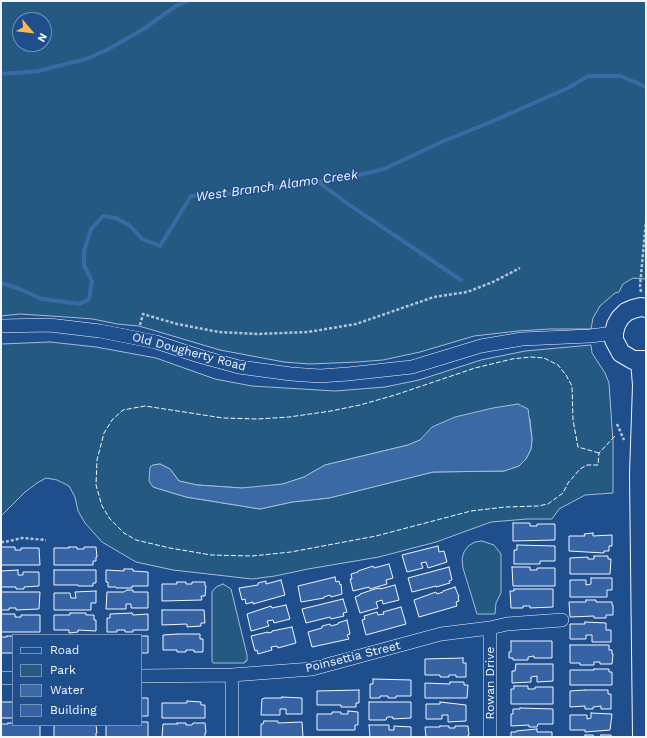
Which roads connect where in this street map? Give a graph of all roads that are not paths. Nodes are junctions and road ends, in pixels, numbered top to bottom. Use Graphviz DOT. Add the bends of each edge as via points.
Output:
graph roads {
  1 [pos="646,308"];
  2 [pos="1,326"];
  3 [pos="614,333"];
  4 [pos="643,361"];
  5 [pos="562,620"];
  6 [pos="490,628"];
  7 [pos="232,675"];
  8 [pos="142,676"];
  9 [pos="1,678"];
  10 [pos="12,678"];
  11 [pos="232,737"];
  12 [pos="490,737"];
  13 [pos="642,737"];
  1 -- 3 [label="street" via="626,312 618,321"];
  2 -- 3 [label="street, Old Dougherty Road" via="49,326 100,331 156,342 239,366 320,376 412,367 481,346 522,339"];
  3 -- 4 [label="street" via="614,340 621,353 633,360"];
  4 -- 13 [label="street" via="639,474"];
  5 -- 6 [label="street, Poinsettia Street" via="507,624"];
  6 -- 7 [label="street, Poinsettia Street" via="441,634 312,669"];
  6 -- 12 [label="street, Rowan Drive"];
  7 -- 8 [label="street, Poinsettia Street"];
  7 -- 11 [label="street"];
  9 -- 10 [label="street"];
}
